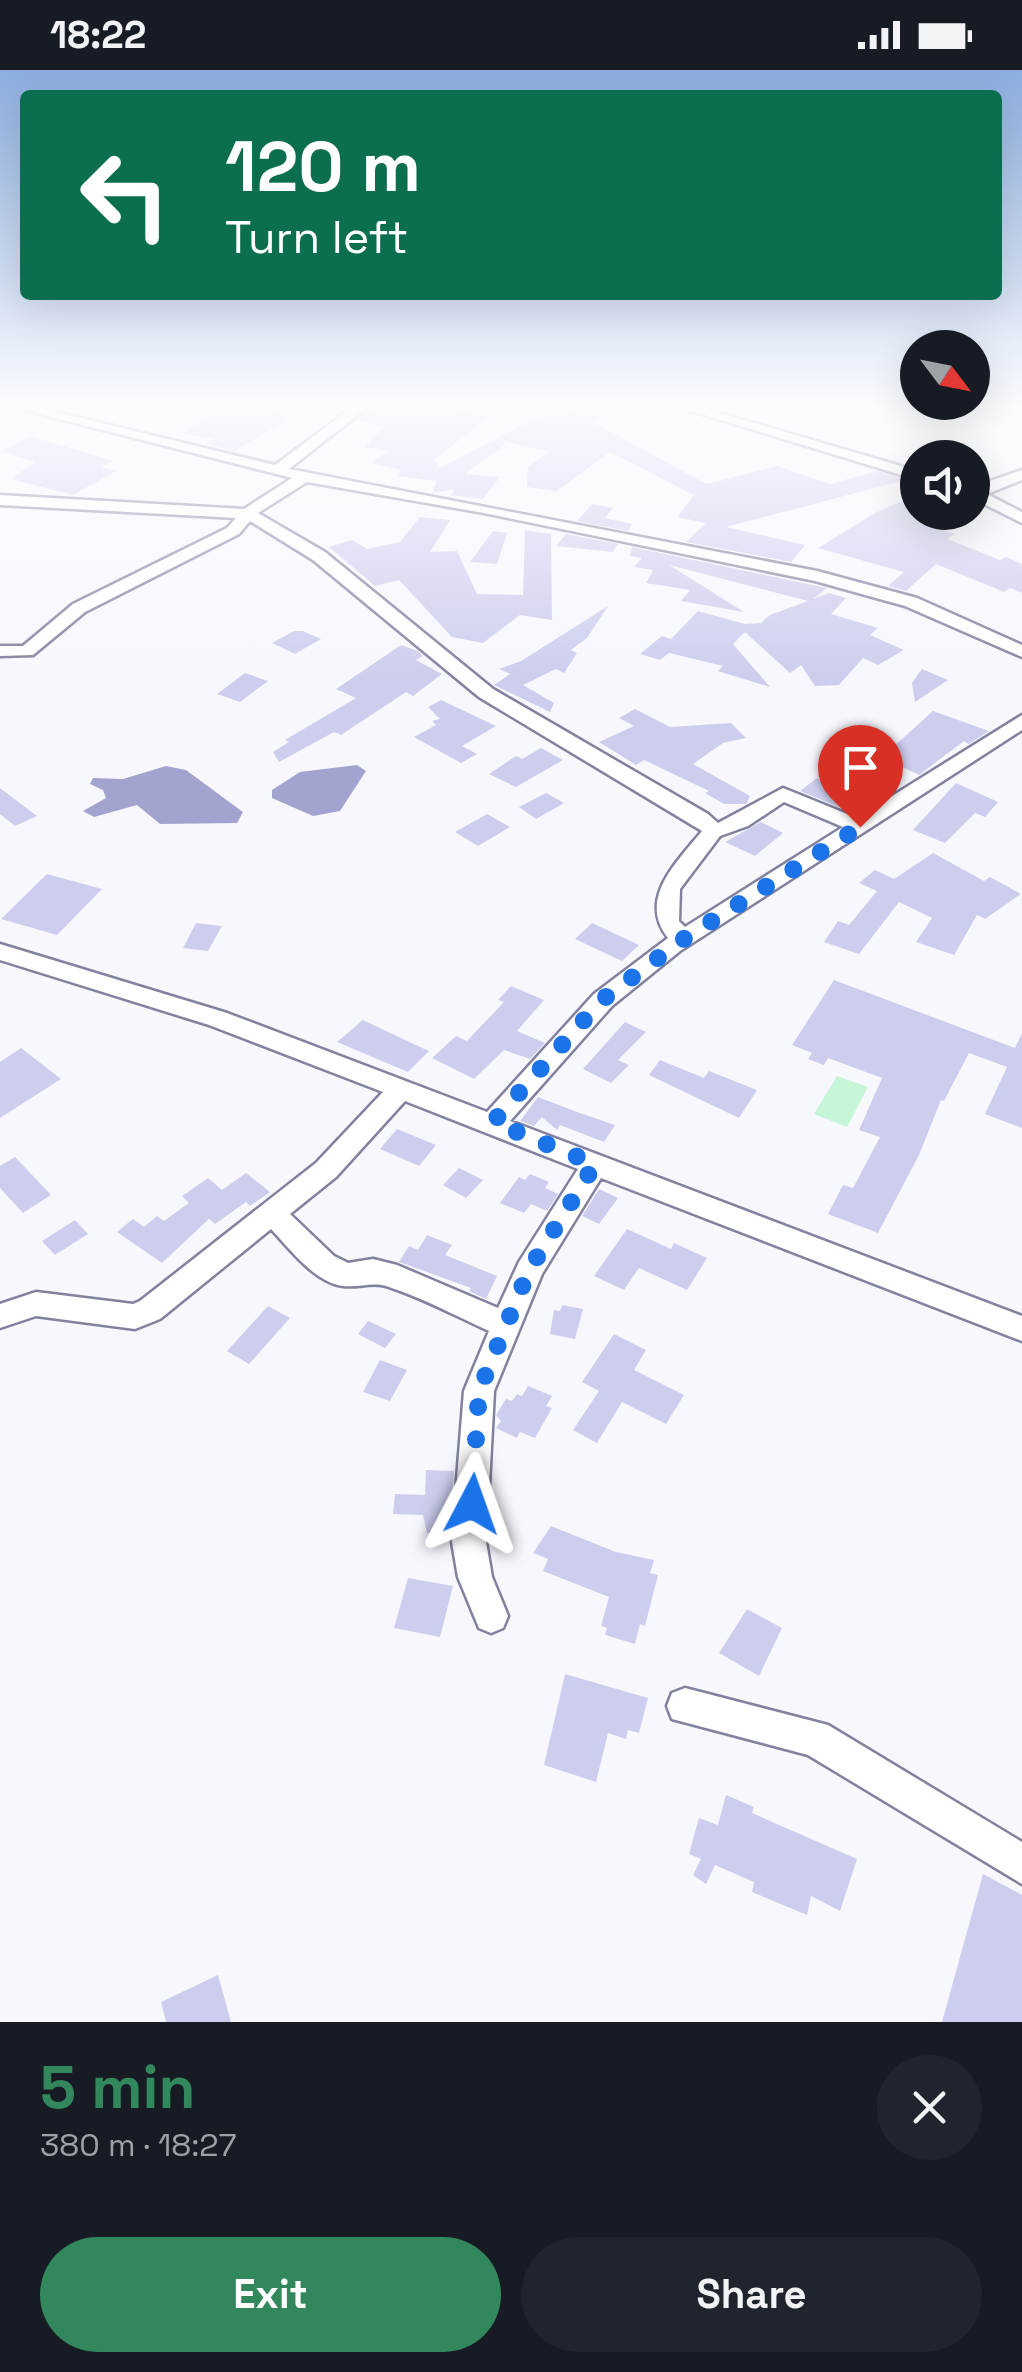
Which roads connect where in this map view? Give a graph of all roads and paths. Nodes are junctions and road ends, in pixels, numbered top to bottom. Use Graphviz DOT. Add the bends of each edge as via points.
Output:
graph roads {
  1 [pos="270,497"];
  2 [pos="417,497"];
  3 [pos="0,500"];
  4 [pos="990,502"];
  5 [pos="249,514"];
  6 [pos="1022,518"];
  7 [pos="0,651"];
  8 [pos="1022,652"];
  9 [pos="1022,720"];
  10 [pos="860,827"];
  11 [pos="713,830"];
  12 [pos="682,940"];
  13 [pos="0,952"];
  14 [pos="401,1089"];
  15 [pos="493,1122"];
  16 [pos="595,1164"];
  17 [pos="274,1215"];
  18 [pos="0,1316"];
  19 [pos="506,1325"];
  20 [pos="1022,1330"];
  21 [pos="490,1616"];
  22 [pos="686,1706"];
  23 [pos="1022,1864"];
  1 -- 5 [label="street"];
  2 -- 8 [label="street" via="817,576 911,602"];
  3 -- 5 [label="street"];
  4 -- 6 [label="street"];
  5 -- 7 [label="street" via="233,530 79,608 28,651"];
  5 -- 11 [label="street" via="318,556 486,693"];
  9 -- 10 [label="street"];
  10 -- 11 [label="street" via="783,794 734,826"];
  10 -- 12 [label="street"];
  11 -- 12 [label="street" via="669,888 668,922"];
  12 -- 15 [label="street" via="602,1000"];
  13 -- 14 [label="street" via="218,1019"];
  14 -- 15 [label="street"];
  14 -- 17 [label="street"];
  15 -- 16 [label="street"];
  16 -- 19 [label="street" via="529,1270"];
  16 -- 20 [label="street"];
  17 -- 18 [label="street" via="134,1317 53,1304"];
  17 -- 19 [label="street" via="324,1264 346,1275 397,1277"];
  19 -- 21 [label="street" via="479,1391 469,1542"];
  22 -- 23 [label="street" via="815,1738"];
}
